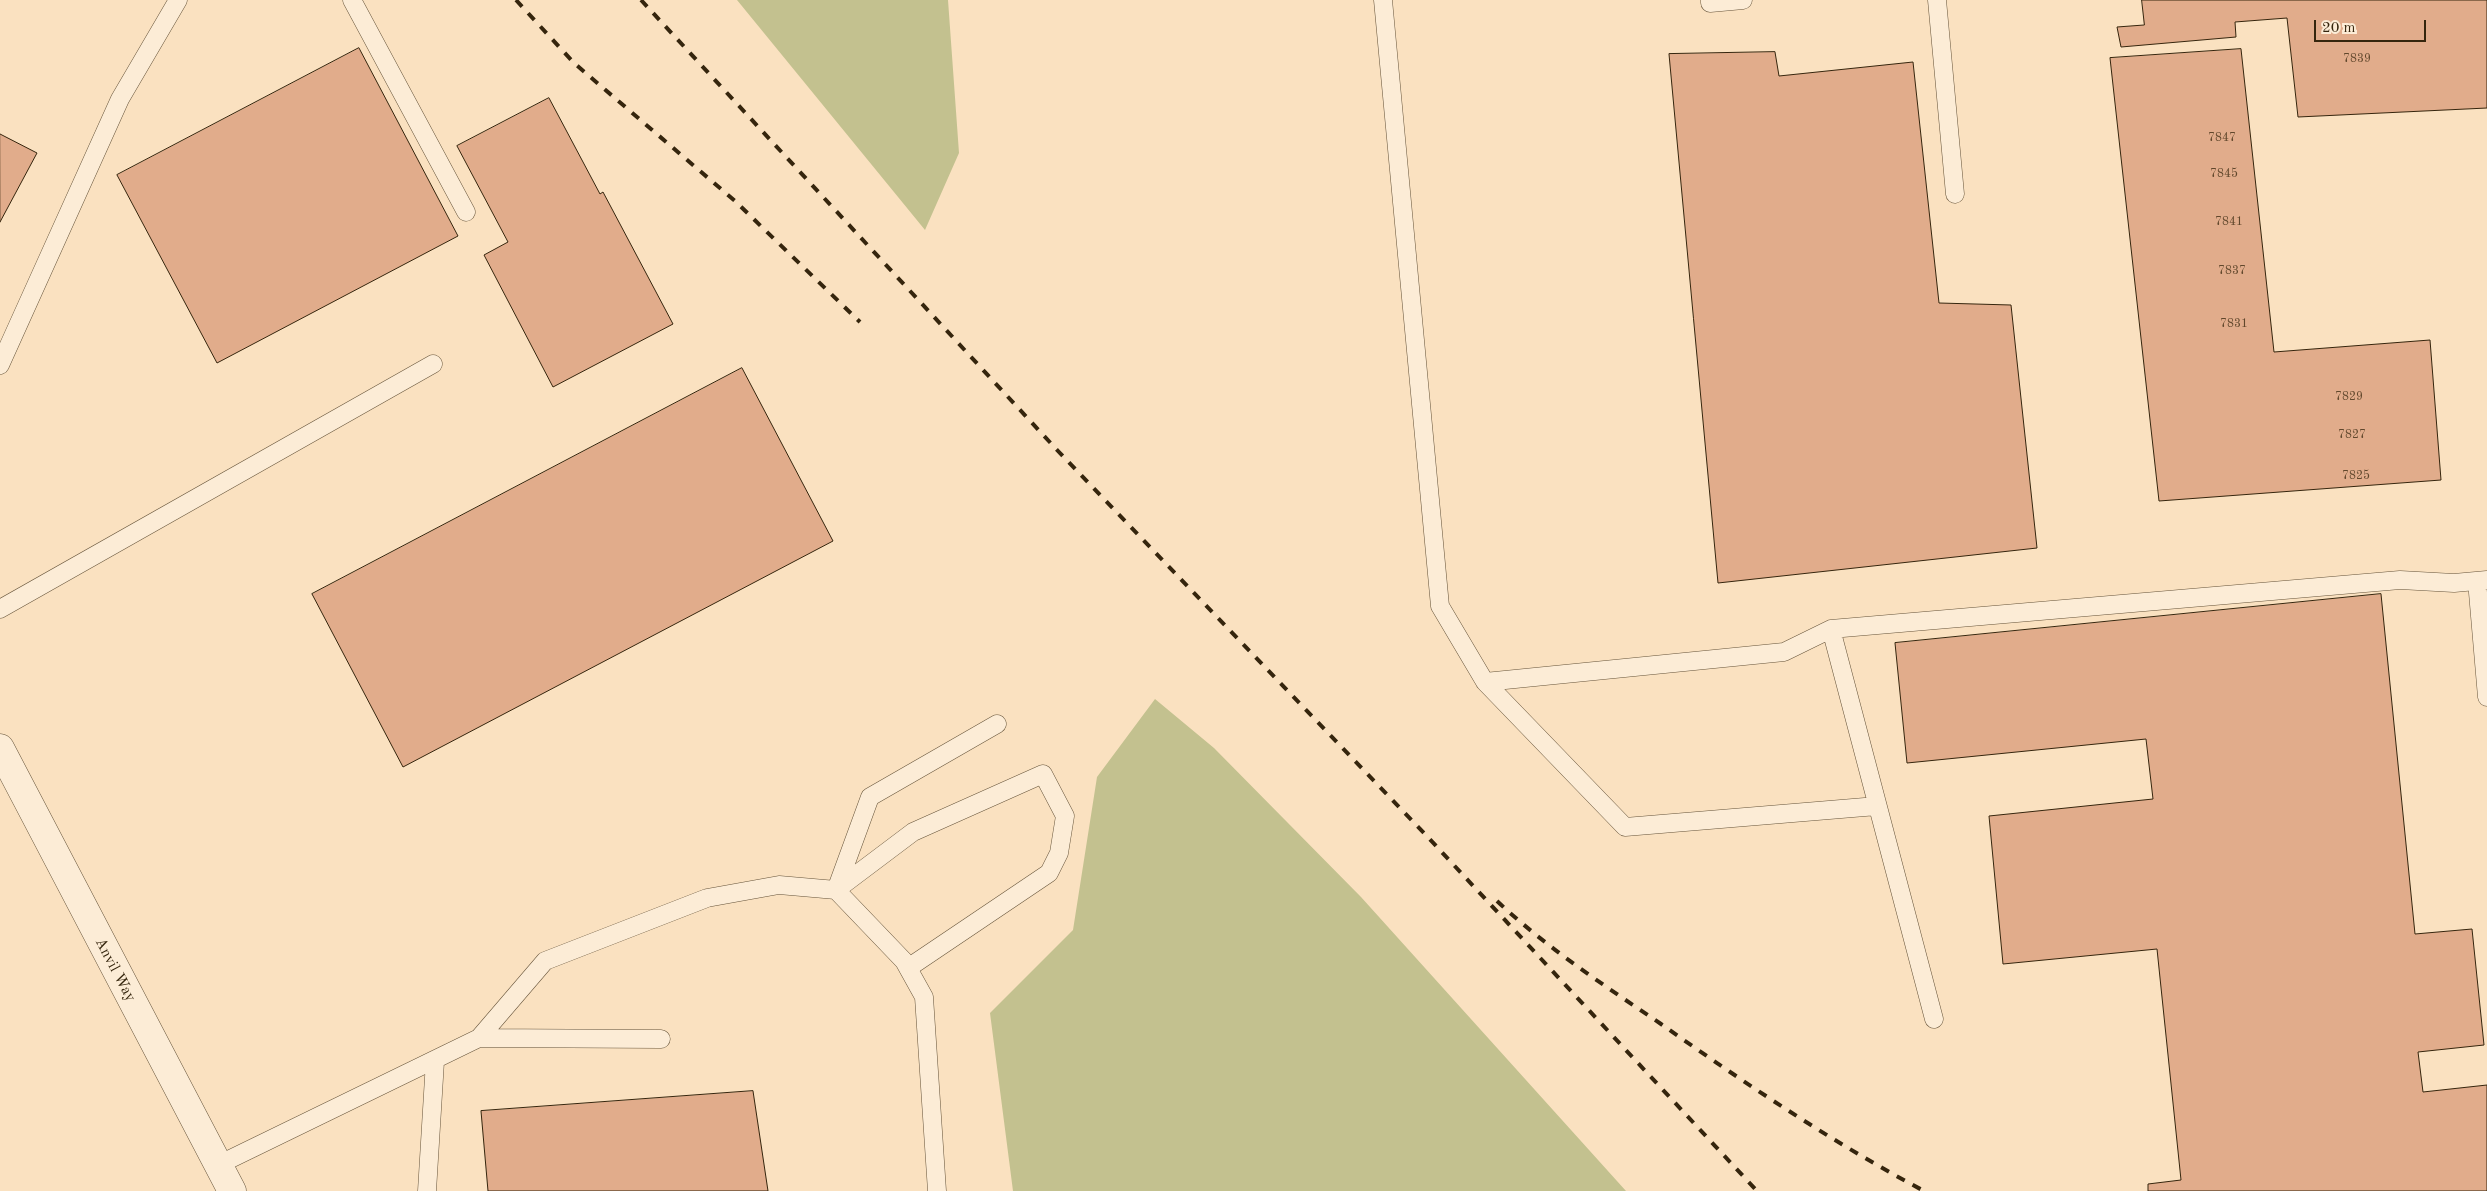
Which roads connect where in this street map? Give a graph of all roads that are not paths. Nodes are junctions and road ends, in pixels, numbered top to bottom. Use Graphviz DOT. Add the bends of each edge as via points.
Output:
graph roads {
  1 [pos="178,0"];
  2 [pos="352,0"];
  3 [pos="1383,0"];
  4 [pos="1710,0"];
  5 [pos="1742,0"];
  6 [pos="1937,0"];
  7 [pos="1955,194"];
  8 [pos="466,212"];
  9 [pos="433,364"];
  10 [pos="0,365"];
  11 [pos="2482,581"];
  12 [pos="0,609"];
  13 [pos="1831,629"];
  14 [pos="1485,682"];
  15 [pos="2487,697"];
  16 [pos="997,724"];
  17 [pos="0,748"];
  18 [pos="1877,806"];
  19 [pos="836,890"];
  20 [pos="908,968"];
  21 [pos="1934,1019"];
  22 [pos="479,1038"];
  23 [pos="662,1040"];
  24 [pos="435,1061"];
  25 [pos="218,1165"];
  26 [pos="232,1191"];
  27 [pos="427,1191"];
  28 [pos="937,1191"];
  1 -- 10 [label="lane" via="120,99"];
  2 -- 8 [label="lane"];
  3 -- 14 [label="lane" via="1440,606"];
  4 -- 5 [label="lane" via="1710,3"];
  6 -- 7 [label="lane"];
  9 -- 12 [label="lane"];
  11 -- 13 [label="lane" via="2400,580"];
  11 -- 15 [label="lane"];
  13 -- 14 [label="lane" via="1784,652"];
  13 -- 18 [label="lane"];
  14 -- 18 [label="lane" via="1625,827"];
  16 -- 19 [label="lane" via="870,797"];
  17 -- 25 [label="street, Anvil Way"];
  18 -- 21 [label="lane"];
  19 -- 20 [label="lane"];
  19 -- 20 [label="lane" via="913,832 1043,774 1065,816 1058,853 1049,873"];
  19 -- 22 [label="lane" via="779,885 707,898 544,961"];
  20 -- 28 [label="lane" via="924,997"];
  22 -- 23 [label="lane"];
  22 -- 24 [label="lane"];
  24 -- 25 [label="lane"];
  24 -- 27 [label="lane"];
  25 -- 26 [label="street, Anvil Way"];
}
